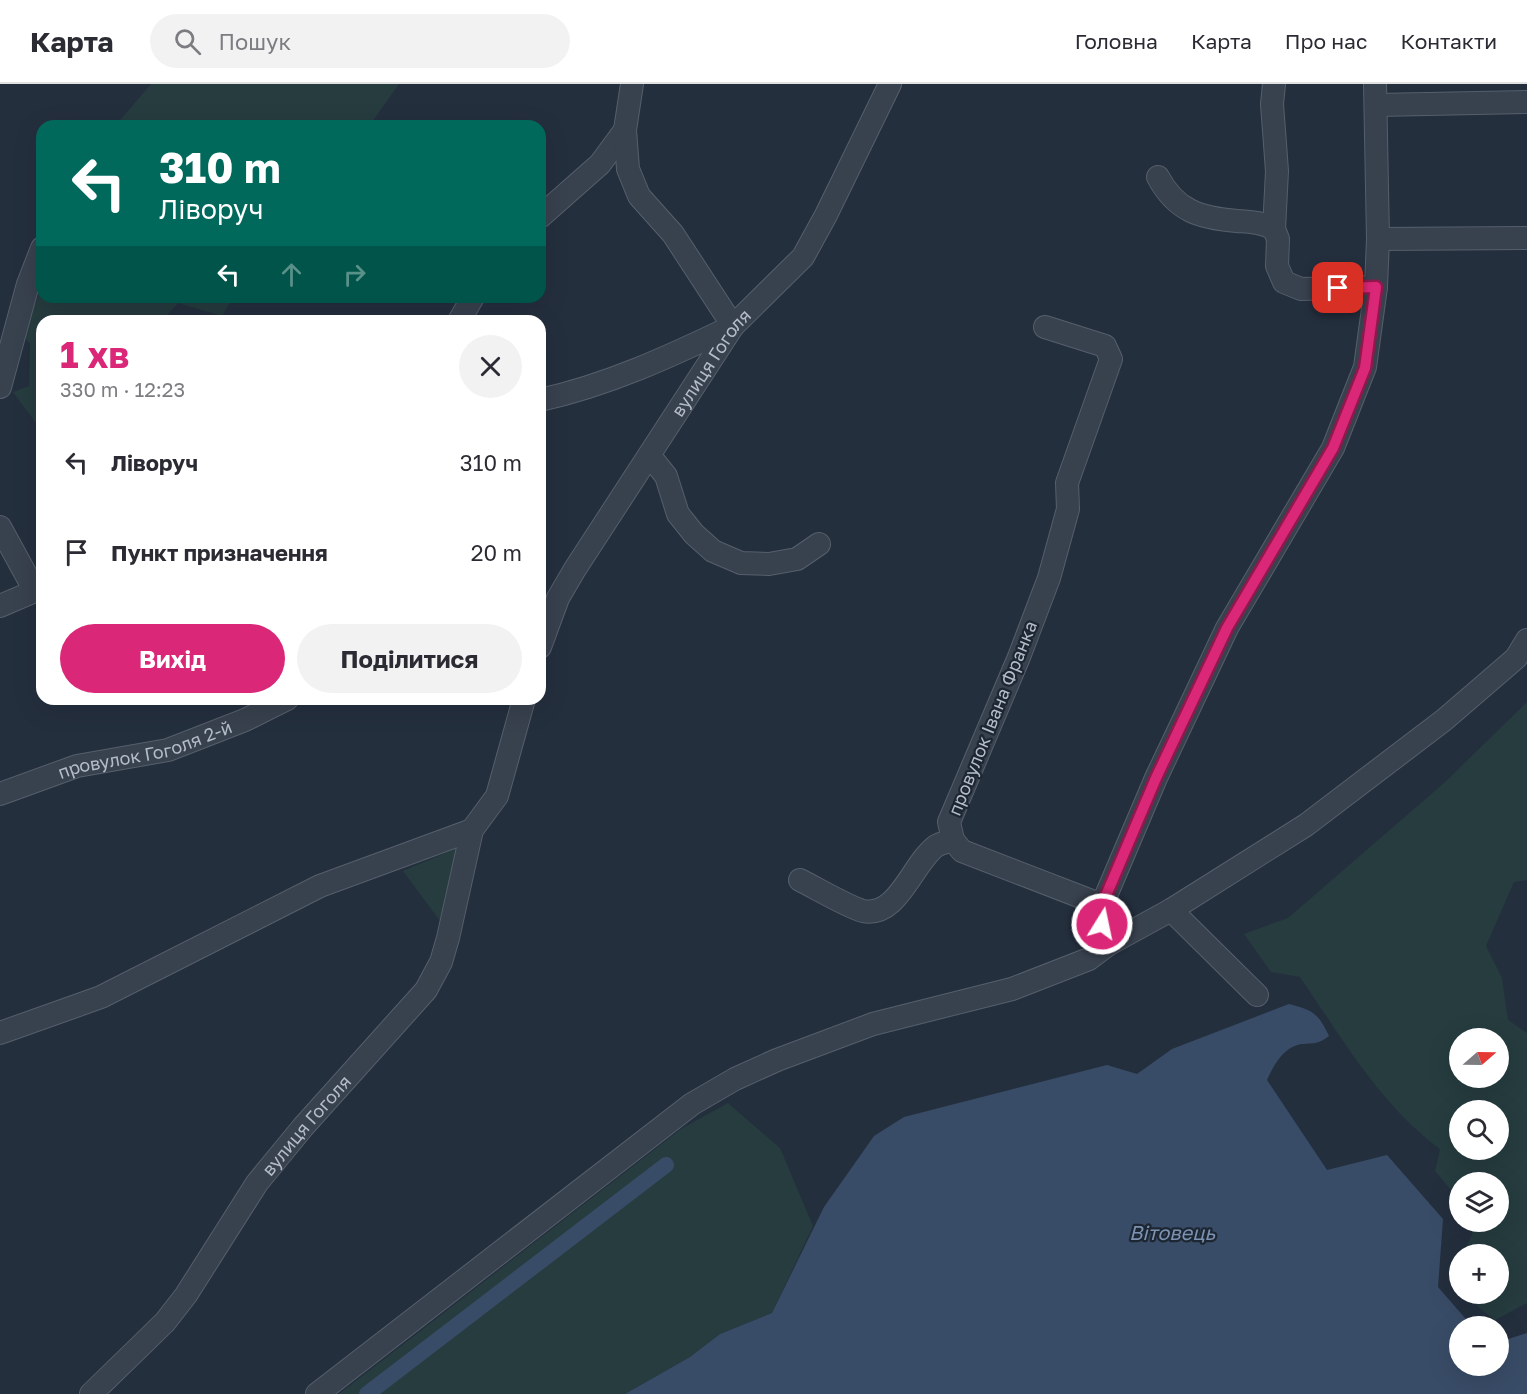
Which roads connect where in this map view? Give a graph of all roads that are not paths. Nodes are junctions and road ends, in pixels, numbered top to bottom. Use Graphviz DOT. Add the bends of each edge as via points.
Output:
graph roads {
  1 [pos="632,84"];
  2 [pos="890,84"];
  3 [pos="1274,84"];
  4 [pos="1376,94"];
  5 [pos="1527,102"];
  6 [pos="625,130"];
  7 [pos="1158,177"];
  8 [pos="546,212"];
  9 [pos="1274,229"];
  10 [pos="1527,238"];
  11 [pos="1378,239"];
  12 [pos="36,263"];
  13 [pos="1376,287"];
  14 [pos="733,327"];
  15 [pos="1045,327"];
  16 [pos="0,387"];
  17 [pos="546,399"];
  18 [pos="650,456"];
  19 [pos="0,527"];
  20 [pos="819,544"];
  21 [pos="36,585"];
  22 [pos="36,591"];
  23 [pos="0,606"];
  24 [pos="546,624"];
  25 [pos="1527,640"];
  26 [pos="275,705"];
  27 [pos="522,705"];
  28 [pos="0,794"];
  29 [pos="472,830"];
  30 [pos="953,840"];
  31 [pos="800,880"];
  32 [pos="1102,905"];
  33 [pos="1171,910"];
  34 [pos="1109,944"];
  35 [pos="1257,995"];
  36 [pos="0,1033"];
  37 [pos="92,1394"];
  38 [pos="317,1394"];
  1 -- 6 [label="street"];
  2 -- 14 [label="street, вулиця Гоголя" via="803,257"];
  3 -- 9 [label="street"];
  4 -- 5 [label="street"];
  4 -- 11 [label="street"];
  6 -- 8 [label="street" via="600,164"];
  6 -- 14 [label="street" via="627,169 639,196 673,234"];
  7 -- 9 [label="street" via="1167,193 1185,209 1213,219 1264,223"];
  9 -- 13 [label="street" via="1278,239 1277,266 1284,282 1301,289"];
  10 -- 11 [label="street"];
  11 -- 13 [label="street"];
  12 -- 16 [label="street"];
  13 -- 32 [label="street" via="1365,368 1333,448 1227,628 1156,778"];
  14 -- 17 [label="street" via="628,373"];
  14 -- 18 [label="street, вулиця Гоголя"];
  15 -- 30 [label="street, провулок Івана Франка" via="1105,346 1112,359 1067,483 1068,509 1048,578 949,822"];
  18 -- 20 [label="street" via="666,476 678,513 713,551 741,563 769,564 797,559"];
  18 -- 24 [label="street, вулиця Гоголя" via="575,569"];
  19 -- 21 [label="street"];
  22 -- 23 [label="street"];
  25 -- 33 [label="street" via="1516,658 1444,720 1315,818"];
  26 -- 28 [label="street, провулок Гоголя 2-й" via="168,750 77,766"];
  27 -- 29 [label="street, вулиця Гоголя" via="497,796"];
  29 -- 36 [label="street" via="320,886 101,997"];
  29 -- 37 [label="street, вулиця Гоголя" via="448,938 426,990 257,1183 211,1258 165,1322"];
  30 -- 31 [label="street" via="926,855 894,901 878,912 862,911"];
  30 -- 32 [label="street, провулок Івана Франка" via="962,851"];
  32 -- 34 [label="street" via="1102,924"];
  33 -- 34 [label="street"];
  33 -- 35 [label="street"];
  34 -- 38 [label="street" via="1089,959 1012,989 873,1024 735,1079 692,1104"];
}
